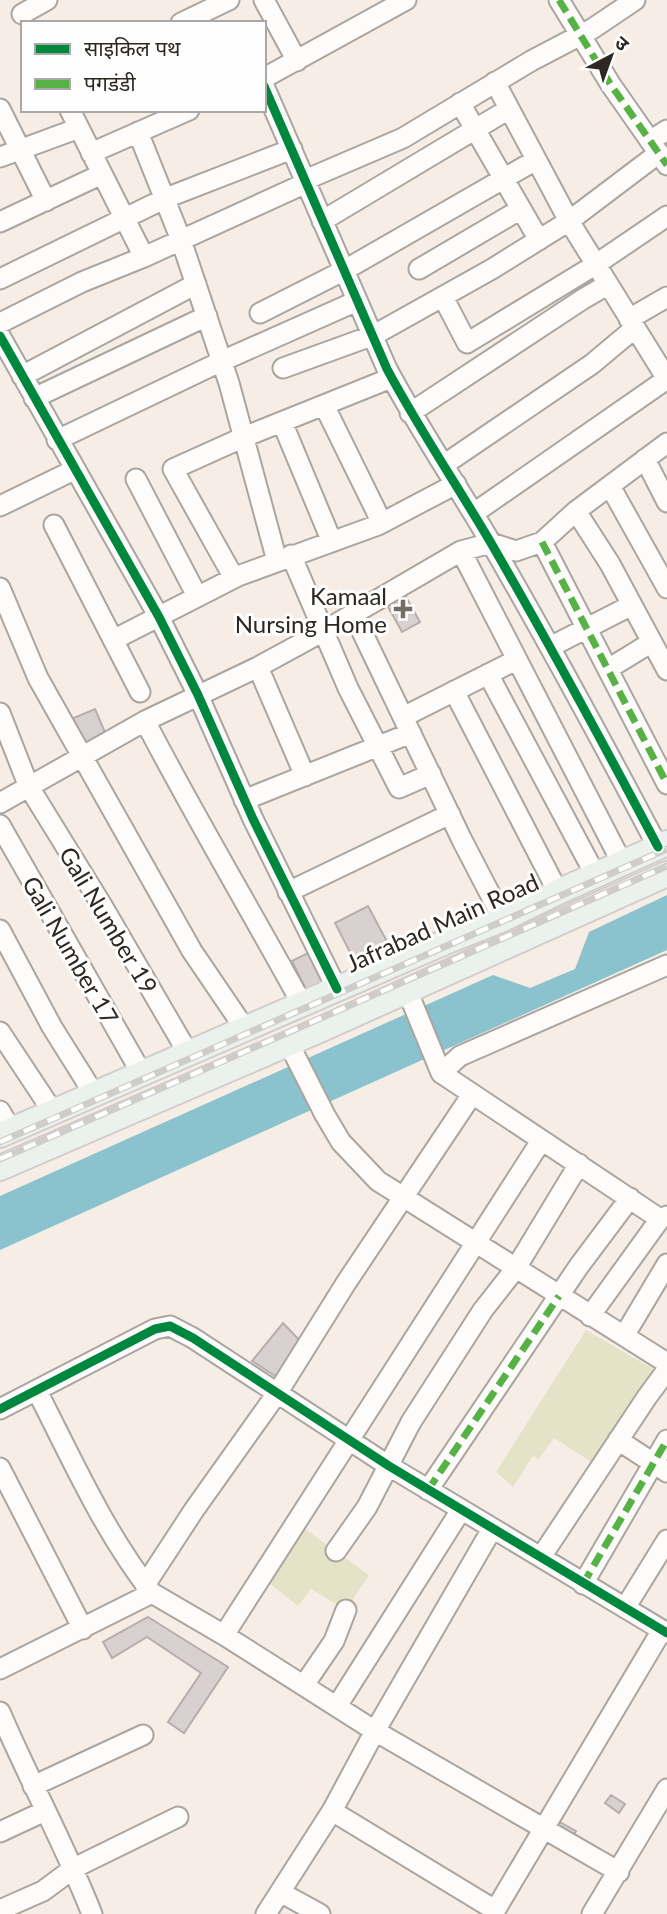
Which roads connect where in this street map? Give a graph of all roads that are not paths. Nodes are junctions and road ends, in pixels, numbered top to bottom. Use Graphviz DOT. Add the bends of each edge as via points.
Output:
graph roads {
  1 [pos="47,0"];
  2 [pos="229,0"];
  3 [pos="264,0"];
  4 [pos="406,0"];
  5 [pos="559,0"];
  6 [pos="635,0"];
  7 [pos="21,12"];
  8 [pos="185,21"];
  9 [pos="580,34"];
  10 [pos="297,61"];
  11 [pos="266,77"];
  12 [pos="495,82"];
  13 [pos="266,90"];
  14 [pos="460,103"];
  15 [pos="0,109"];
  16 [pos="509,109"];
  17 [pos="71,112"];
  18 [pos="184,112"];
  19 [pos="79,128"];
  20 [pos="476,130"];
  21 [pos="667,130"];
  22 [pos="138,132"];
  23 [pos="292,149"];
  24 [pos="20,150"];
  25 [pos="91,153"];
  26 [pos="659,153"];
  27 [pos="0,157"];
  28 [pos="536,160"];
  29 [pos="102,174"];
  30 [pos="503,179"];
  31 [pos="305,181"];
  32 [pos="166,198"];
  33 [pos="46,201"];
  34 [pos="521,209"];
  35 [pos="667,216"];
  36 [pos="125,219"];
  37 [pos="322,221"];
  38 [pos="569,221"];
  39 [pos="0,222"];
  40 [pos="181,240"];
  41 [pos="539,240"];
  42 [pos="144,257"];
  43 [pos="595,265"];
  44 [pos="419,269"];
  45 [pos="343,271"];
  46 [pos="0,279"];
  47 [pos="196,284"];
  48 [pos="607,285"];
  49 [pos="443,297"];
  50 [pos="667,297"];
  51 [pos="357,301"];
  52 [pos="260,313"];
  53 [pos="207,316"];
  54 [pos="0,323"];
  55 [pos="632,323"];
  56 [pos="374,335"];
  57 [pos="0,336"];
  58 [pos="222,361"];
  59 [pos="282,368"];
  60 [pos="22,376"];
  61 [pos="391,378"];
  62 [pos="34,398"];
  63 [pos="324,405"];
  64 [pos="410,413"];
  65 [pos="282,422"];
  66 [pos="244,437"];
  67 [pos="57,440"];
  68 [pos="667,443"];
  69 [pos="645,459"];
  70 [pos="445,464"];
  71 [pos="74,470"];
  72 [pos="136,479"];
  73 [pos="456,484"];
  74 [pos="610,486"];
  75 [pos="667,502"];
  76 [pos="0,506"];
  77 [pos="576,511"];
  78 [pos="474,513"];
  79 [pos="382,523"];
  80 [pos="54,525"];
  81 [pos="332,542"];
  82 [pos="542,542"];
  83 [pos="491,543"];
  84 [pos="461,551"];
  85 [pos="284,558"];
  86 [pos="234,578"];
  87 [pos="0,588"];
  88 [pos="667,588"];
  89 [pos="197,596"];
  90 [pos="632,605"];
  91 [pos="353,613"];
  92 [pos="159,617"];
  93 [pos="587,629"];
  94 [pos="324,631"];
  95 [pos="113,640"];
  96 [pos="652,642"];
  97 [pos="550,647"];
  98 [pos="516,660"];
  99 [pos="258,667"];
  100 [pos="608,669"];
  101 [pos="667,670"];
  102 [pos="488,674"];
  103 [pos="454,691"];
  104 [pos="140,692"];
  105 [pos="198,695"];
  106 [pos="0,713"];
  107 [pos="145,722"];
  108 [pos="407,725"];
  109 [pos="378,747"];
  110 [pos="83,756"];
  111 [pos="430,774"];
  112 [pos="305,776"];
  113 [pos="667,784"];
  114 [pos="29,787"];
  115 [pos="244,800"];
  116 [pos="0,803"];
  117 [pos="450,814"];
  118 [pos="0,825"];
  119 [pos="663,845"];
  120 [pos="622,863"];
  121 [pos="667,874"];
  122 [pos="596,876"];
  123 [pos="288,892"];
  124 [pos="558,892"];
  125 [pos="503,919"];
  126 [pos="0,930"];
  127 [pos="667,965"];
  128 [pos="337,989"];
  129 [pos="407,990"];
  130 [pos="302,1004"];
  131 [pos="245,1029"];
  132 [pos="0,1032"];
  133 [pos="292,1048"];
  134 [pos="188,1053"];
  135 [pos="441,1073"];
  136 [pos="142,1074"];
  137 [pos="94,1094"];
  138 [pos="471,1096"];
  139 [pos="53,1112"];
  140 [pos="4,1125"];
  141 [pos="541,1141"];
  142 [pos="579,1164"];
  143 [pos="0,1168"];
  144 [pos="405,1197"];
  145 [pos="630,1198"];
  146 [pos="664,1218"];
  147 [pos="475,1242"];
  148 [pos="667,1264"];
  149 [pos="516,1268"];
  150 [pos="559,1296"];
  151 [pos="590,1316"];
  152 [pos="624,1336"];
  153 [pos="667,1363"];
  154 [pos="667,1370"];
  155 [pos="37,1391"];
  156 [pos="278,1392"];
  157 [pos="0,1409"];
  158 [pos="350,1440"];
  159 [pos="618,1440"];
  160 [pos="667,1440"];
  161 [pos="389,1466"];
  162 [pos="0,1468"];
  163 [pos="660,1468"];
  164 [pos="428,1490"];
  165 [pos="461,1510"];
  166 [pos="492,1529"];
  167 [pos="667,1540"];
  168 [pos="336,1551"];
  169 [pos="541,1557"];
  170 [pos="583,1584"];
  171 [pos="148,1589"];
  172 [pos="625,1608"];
  173 [pos="346,1610"];
  174 [pos="83,1629"];
  175 [pos="665,1632"];
  176 [pos="224,1635"];
  177 [pos="0,1670"];
  178 [pos="304,1685"];
  179 [pos="337,1706"];
  180 [pos="1,1719"];
  181 [pos="375,1731"];
  182 [pos="143,1735"];
  183 [pos="33,1786"];
  184 [pos="667,1789"];
  185 [pos="45,1811"];
  186 [pos="332,1811"];
  187 [pos="178,1817"];
  188 [pos="543,1830"];
  189 [pos="0,1832"];
  190 [pos="74,1868"];
  191 [pos="619,1872"];
  192 [pos="279,1892"];
  193 [pos="0,1910"];
  194 [pos="494,1912"];
  195 [pos="90,1913"];
  196 [pos="266,1914"];
  197 [pos="320,1914"];
  198 [pos="592,1914"];
  1 -- 7 [label="street"];
  2 -- 8 [label="street"];
  3 -- 10 [label="street"];
  4 -- 10 [label="street"];
  5 -- 9 [label="street"];
  6 -- 9 [label="street"];
  9 -- 12 [label="street"];
  9 -- 26 [label="street"];
  10 -- 11 [label="street"];
  12 -- 14 [label="street"];
  12 -- 16 [label="street"];
  13 -- 23 [label="street"];
  14 -- 20 [label="street"];
  14 -- 31 [label="street" via="402,138"];
  15 -- 24 [label="street"];
  16 -- 20 [label="street"];
  16 -- 28 [label="street"];
  17 -- 19 [label="street"];
  18 -- 22 [label="street"];
  19 -- 24 [label="street"];
  19 -- 25 [label="street"];
  20 -- 30 [label="street"];
  20 -- 37 [label="street"];
  21 -- 26 [label="street"];
  22 -- 25 [label="street"];
  22 -- 32 [label="street"];
  23 -- 31 [label="street"];
  23 -- 32 [label="street"];
  24 -- 27 [label="street"];
  24 -- 33 [label="street"];
  25 -- 29 [label="street"];
  26 -- 38 [label="street"];
  28 -- 30 [label="street"];
  28 -- 38 [label="street"];
  29 -- 33 [label="street"];
  29 -- 36 [label="street"];
  30 -- 34 [label="street"];
  30 -- 45 [label="street"];
  31 -- 37 [label="street"];
  31 -- 40 [label="street"];
  32 -- 36 [label="street"];
  32 -- 40 [label="street"];
  33 -- 39 [label="street"];
  34 -- 41 [label="street"];
  34 -- 44 [label="street"];
  35 -- 43 [label="street"];
  36 -- 42 [label="street"];
  36 -- 46 [label="street"];
  37 -- 45 [label="street"];
  38 -- 41 [label="street"];
  38 -- 43 [label="street"];
  40 -- 42 [label="street"];
  40 -- 47 [label="street"];
  41 -- 49 [label="street"];
  42 -- 54 [label="street"];
  43 -- 48 [label="street"];
  43 -- 49 [label="street" via="467,343"];
  45 -- 51 [label="street"];
  45 -- 52 [label="street"];
  47 -- 53 [label="street"];
  47 -- 60 [label="street"];
  48 -- 55 [label="street"];
  48 -- 64 [label="street"];
  49 -- 56 [label="street"];
  50 -- 55 [label="street"];
  51 -- 56 [label="street"];
  51 -- 58 [label="street"];
  53 -- 58 [label="street"];
  53 -- 62 [label="street"];
  55 -- 70 [label="street" via="592,364"];
  55 -- 78 [label="street" via="667,379"];
  56 -- 59 [label="street"];
  56 -- 61 [label="street"];
  57 -- 60 [label="street"];
  58 -- 66 [label="street"];
  58 -- 67 [label="street"];
  60 -- 62 [label="street"];
  61 -- 63 [label="street"];
  61 -- 64 [label="street"];
  62 -- 67 [label="street"];
  63 -- 65 [label="street"];
  63 -- 79 [label="street"];
  64 -- 70 [label="street"];
  65 -- 66 [label="street"];
  65 -- 81 [label="street"];
  66 -- 85 [label="street"];
  66 -- 86 [label="street" via="173,468"];
  67 -- 71 [label="street"];
  68 -- 69 [label="street"];
  69 -- 74 [label="street"];
  69 -- 75 [label="street"];
  70 -- 73 [label="street"];
  71 -- 76 [label="street"];
  71 -- 92 [label="street"];
  72 -- 89 [label="street"];
  73 -- 78 [label="street"];
  73 -- 79 [label="street"];
  74 -- 77 [label="street"];
  74 -- 88 [label="street"];
  77 -- 82 [label="street"];
  77 -- 90 [label="street"];
  78 -- 83 [label="street"];
  79 -- 81 [label="street"];
  80 -- 95 [label="street"];
  81 -- 85 [label="street"];
  82 -- 83 [label="street" via="516,551"];
  82 -- 93 [label="street"];
  83 -- 84 [label="street"];
  83 -- 97 [label="street"];
  84 -- 91 [label="street"];
  84 -- 98 [label="street"];
  85 -- 86 [label="street"];
  85 -- 94 [label="street"];
  86 -- 89 [label="street"];
  87 -- 110 [label="street" via="38,678"];
  89 -- 92 [label="street"];
  90 -- 93 [label="street"];
  90 -- 96 [label="street"];
  91 -- 94 [label="street"];
  91 -- 108 [label="street"];
  92 -- 95 [label="street"];
  92 -- 105 [label="street"];
  93 -- 97 [label="street"];
  93 -- 100 [label="street"];
  94 -- 99 [label="street"];
  94 -- 109 [label="street"];
  95 -- 104 [label="street"];
  96 -- 100 [label="street"];
  96 -- 101 [label="street"];
  97 -- 119 [label="street"];
  98 -- 102 [label="street"];
  98 -- 120 [label="street"];
  99 -- 105 [label="street"];
  99 -- 112 [label="street"];
  100 -- 113 [label="street"];
  102 -- 103 [label="street"];
  102 -- 122 [label="street"];
  103 -- 108 [label="street"];
  103 -- 124 [label="street"];
  105 -- 107 [label="street"];
  105 -- 115 [label="street"];
  106 -- 114 [label="street, Gali Number 19"];
  107 -- 110 [label="street"];
  107 -- 130 [label="street"];
  108 -- 109 [label="street"];
  108 -- 111 [label="street"];
  109 -- 111 [label="street" via="399,788"];
  109 -- 112 [label="street"];
  110 -- 114 [label="street"];
  110 -- 131 [label="street" via="192,951"];
  111 -- 117 [label="street"];
  112 -- 115 [label="street"];
  114 -- 116 [label="street"];
  114 -- 134 [label="street, Gali Number 19"];
  115 -- 123 [label="street"];
  117 -- 123 [label="street"];
  117 -- 125 [label="street"];
  118 -- 136 [label="street, Gali Number 17"];
  119 -- 120 [label="main road, Jafrabad Main Road"];
  120 -- 122 [label="main road, Jafrabad Main Road"];
  121 -- 129 [label="main road, Jafrabad Main Road"];
  122 -- 124 [label="main road, Jafrabad Main Road"];
  123 -- 128 [label="street"];
  124 -- 125 [label="main road, Jafrabad Main Road"];
  125 -- 128 [label="main road, Jafrabad Main Road"];
  126 -- 137 [label="street"];
  127 -- 135 [label="street" via="460,1056"];
  128 -- 130 [label="main road, Jafrabad Main Road"];
  129 -- 133 [label="main road, Jafrabad Main Road"];
  129 -- 135 [label="street"];
  130 -- 131 [label="main road, Jafrabad Main Road"];
  131 -- 134 [label="main road, Jafrabad Main Road"];
  132 -- 139 [label="street"];
  133 -- 143 [label="main road, Jafrabad Main Road"];
  133 -- 144 [label="street" via="341,1142 378,1181"];
  134 -- 136 [label="main road, Jafrabad Main Road"];
  135 -- 138 [label="street"];
  136 -- 137 [label="main road, Jafrabad Main Road"];
  137 -- 139 [label="main road, Jafrabad Main Road"];
  138 -- 141 [label="street"];
  138 -- 144 [label="street"];
  139 -- 140 [label="main road, Jafrabad Main Road"];
  141 -- 142 [label="street"];
  141 -- 147 [label="street"];
  142 -- 145 [label="street"];
  142 -- 149 [label="street"];
  144 -- 147 [label="street"];
  144 -- 156 [label="street"];
  145 -- 146 [label="street"];
  145 -- 150 [label="street"];
  146 -- 151 [label="street"];
  147 -- 149 [label="street"];
  147 -- 158 [label="street"];
  148 -- 152 [label="street"];
  149 -- 150 [label="street"];
  149 -- 161 [label="street" via="444,1369"];
  150 -- 151 [label="street"];
  150 -- 164 [label="street"];
  151 -- 152 [label="street"];
  152 -- 153 [label="street"];
  154 -- 159 [label="street"];
  155 -- 156 [label="street" via="155,1329 170,1326"];
  155 -- 157 [label="street"];
  155 -- 171 [label="street" via="101,1515"];
  156 -- 158 [label="street"];
  156 -- 171 [label="street" via="194,1510"];
  158 -- 161 [label="street"];
  158 -- 176 [label="street"];
  159 -- 163 [label="street"];
  159 -- 169 [label="street"];
  160 -- 163 [label="street"];
  161 -- 164 [label="street"];
  161 -- 168 [label="street"];
  162 -- 174 [label="street"];
  163 -- 170 [label="street"];
  164 -- 165 [label="street"];
  165 -- 166 [label="street"];
  165 -- 179 [label="street"];
  166 -- 169 [label="street"];
  166 -- 181 [label="street"];
  167 -- 172 [label="street"];
  169 -- 170 [label="street"];
  170 -- 172 [label="street"];
  171 -- 174 [label="street"];
  171 -- 176 [label="street"];
  172 -- 175 [label="street"];
  173 -- 178 [label="street" via="334,1641"];
  174 -- 177 [label="street"];
  175 -- 188 [label="street"];
  176 -- 178 [label="street"];
  178 -- 179 [label="street"];
  179 -- 181 [label="street"];
  180 -- 183 [label="street"];
  181 -- 186 [label="street"];
  181 -- 188 [label="street"];
  182 -- 183 [label="street"];
  183 -- 185 [label="street"];
  184 -- 191 [label="street"];
  185 -- 189 [label="street"];
  185 -- 190 [label="street"];
  186 -- 192 [label="street"];
  186 -- 194 [label="street"];
  187 -- 190 [label="street"];
  188 -- 191 [label="street"];
  188 -- 194 [label="street"];
  190 -- 193 [label="street" via="43,1891"];
  190 -- 195 [label="street"];
  191 -- 198 [label="street"];
  192 -- 196 [label="street"];
  192 -- 197 [label="street"];
}
